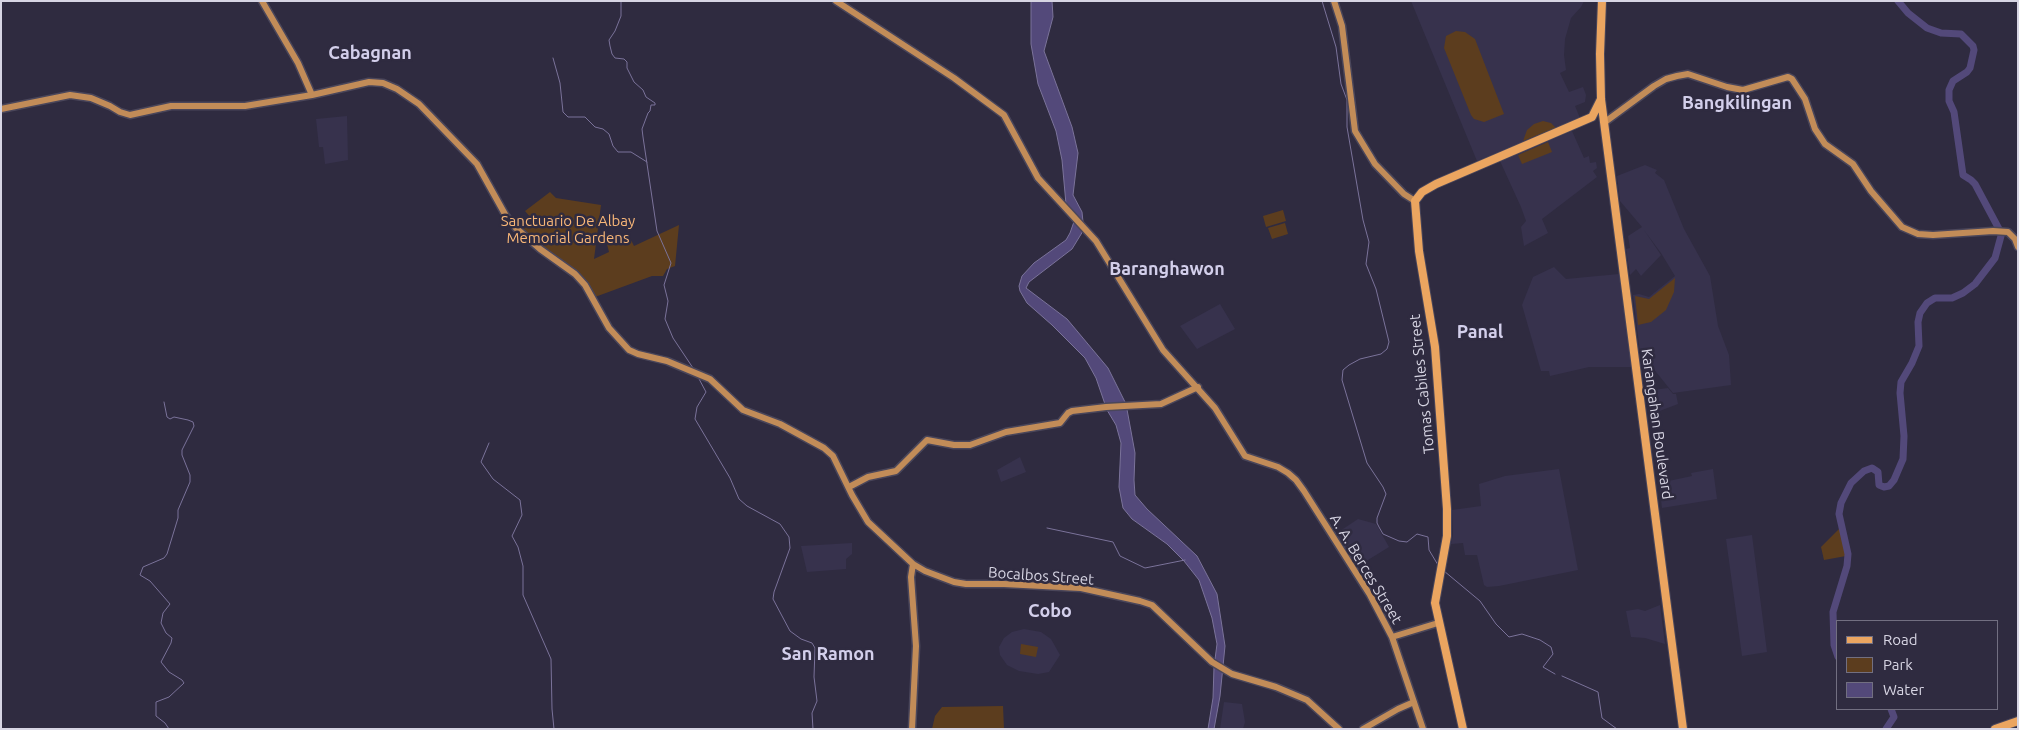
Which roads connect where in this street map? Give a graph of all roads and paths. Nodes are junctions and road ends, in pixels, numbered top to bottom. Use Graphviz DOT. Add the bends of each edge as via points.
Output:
graph roads {
  1 [pos="262,1"];
  2 [pos="836,1"];
  3 [pos="1334,1"];
  4 [pos="1602,1"];
  5 [pos="312,95"];
  6 [pos="1601,99"];
  7 [pos="1,109"];
  8 [pos="1592,117"];
  9 [pos="1605,122"];
  10 [pos="1415,201"];
  11 [pos="2018,247"];
  12 [pos="1198,387"];
  13 [pos="849,487"];
  14 [pos="913,564"];
  15 [pos="1438,622"];
  16 [pos="1392,637"];
  17 [pos="1414,702"];
  18 [pos="2018,721"];
  19 [pos="912,729"];
  20 [pos="1339,729"];
  21 [pos="1363,729"];
  22 [pos="1423,729"];
  23 [pos="1463,729"];
  24 [pos="1684,729"];
  25 [pos="1995,729"];
  1 -- 5 [label="street" via="298,63"];
  2 -- 12 [label="street" via="1004,115 1038,178 1103,250 1163,350"];
  3 -- 10 [label="street" via="1342,26 1355,131 1375,164"];
  4 -- 6 [label="main road, Karangahan Boulevard"];
  5 -- 7 [label="street, Bocalbos Street" via="245,106 171,106 130,115 91,98 70,95"];
  5 -- 13 [label="street, Bocalbos Street" via="369,82 383,83 419,104 477,164 516,228 575,274 609,328 629,350 702,375 716,383 743,410 780,424 824,448 833,456"];
  6 -- 8 [label="main road"];
  6 -- 9 [label="main road, Karangahan Boulevard"];
  8 -- 9 [label="main road"];
  8 -- 10 [label="main road" via="1436,184 1422,192"];
  9 -- 11 [label="street" via="1654,86 1677,76 1688,74 1743,90 1788,77 1805,99 1815,129 1825,144 1853,164 1870,191 1902,227 1933,235 2008,232"];
  9 -- 24 [label="main road, Karangahan Boulevard"];
  10 -- 15 [label="main road, Tomas Cabiles Street" via="1418,244 1433,333 1447,509 1447,536 1435,603"];
  12 -- 13 [label="street" via="1161,404 1072,411 1060,423 1006,432 970,446 927,440 896,471 868,477"];
  12 -- 16 [label="street, A. A. Berces Street" via="1216,408 1245,456 1278,467 1296,480 1365,588"];
  13 -- 14 [label="street, Bocalbos Street" via="874,529"];
  14 -- 19 [label="street" via="916,646"];
  14 -- 20 [label="street, Bocalbos Street" via="942,578 966,584 1081,588 1152,605 1212,662 1307,700"];
  15 -- 16 [label="street"];
  15 -- 23 [label="main road, Tomas Cabiles Street"];
  16 -- 17 [label="street, A. A. Berces Street"];
  17 -- 21 [label="street"];
  17 -- 22 [label="street, A. A. Berces Street"];
  18 -- 25 [label="main road"];
}
